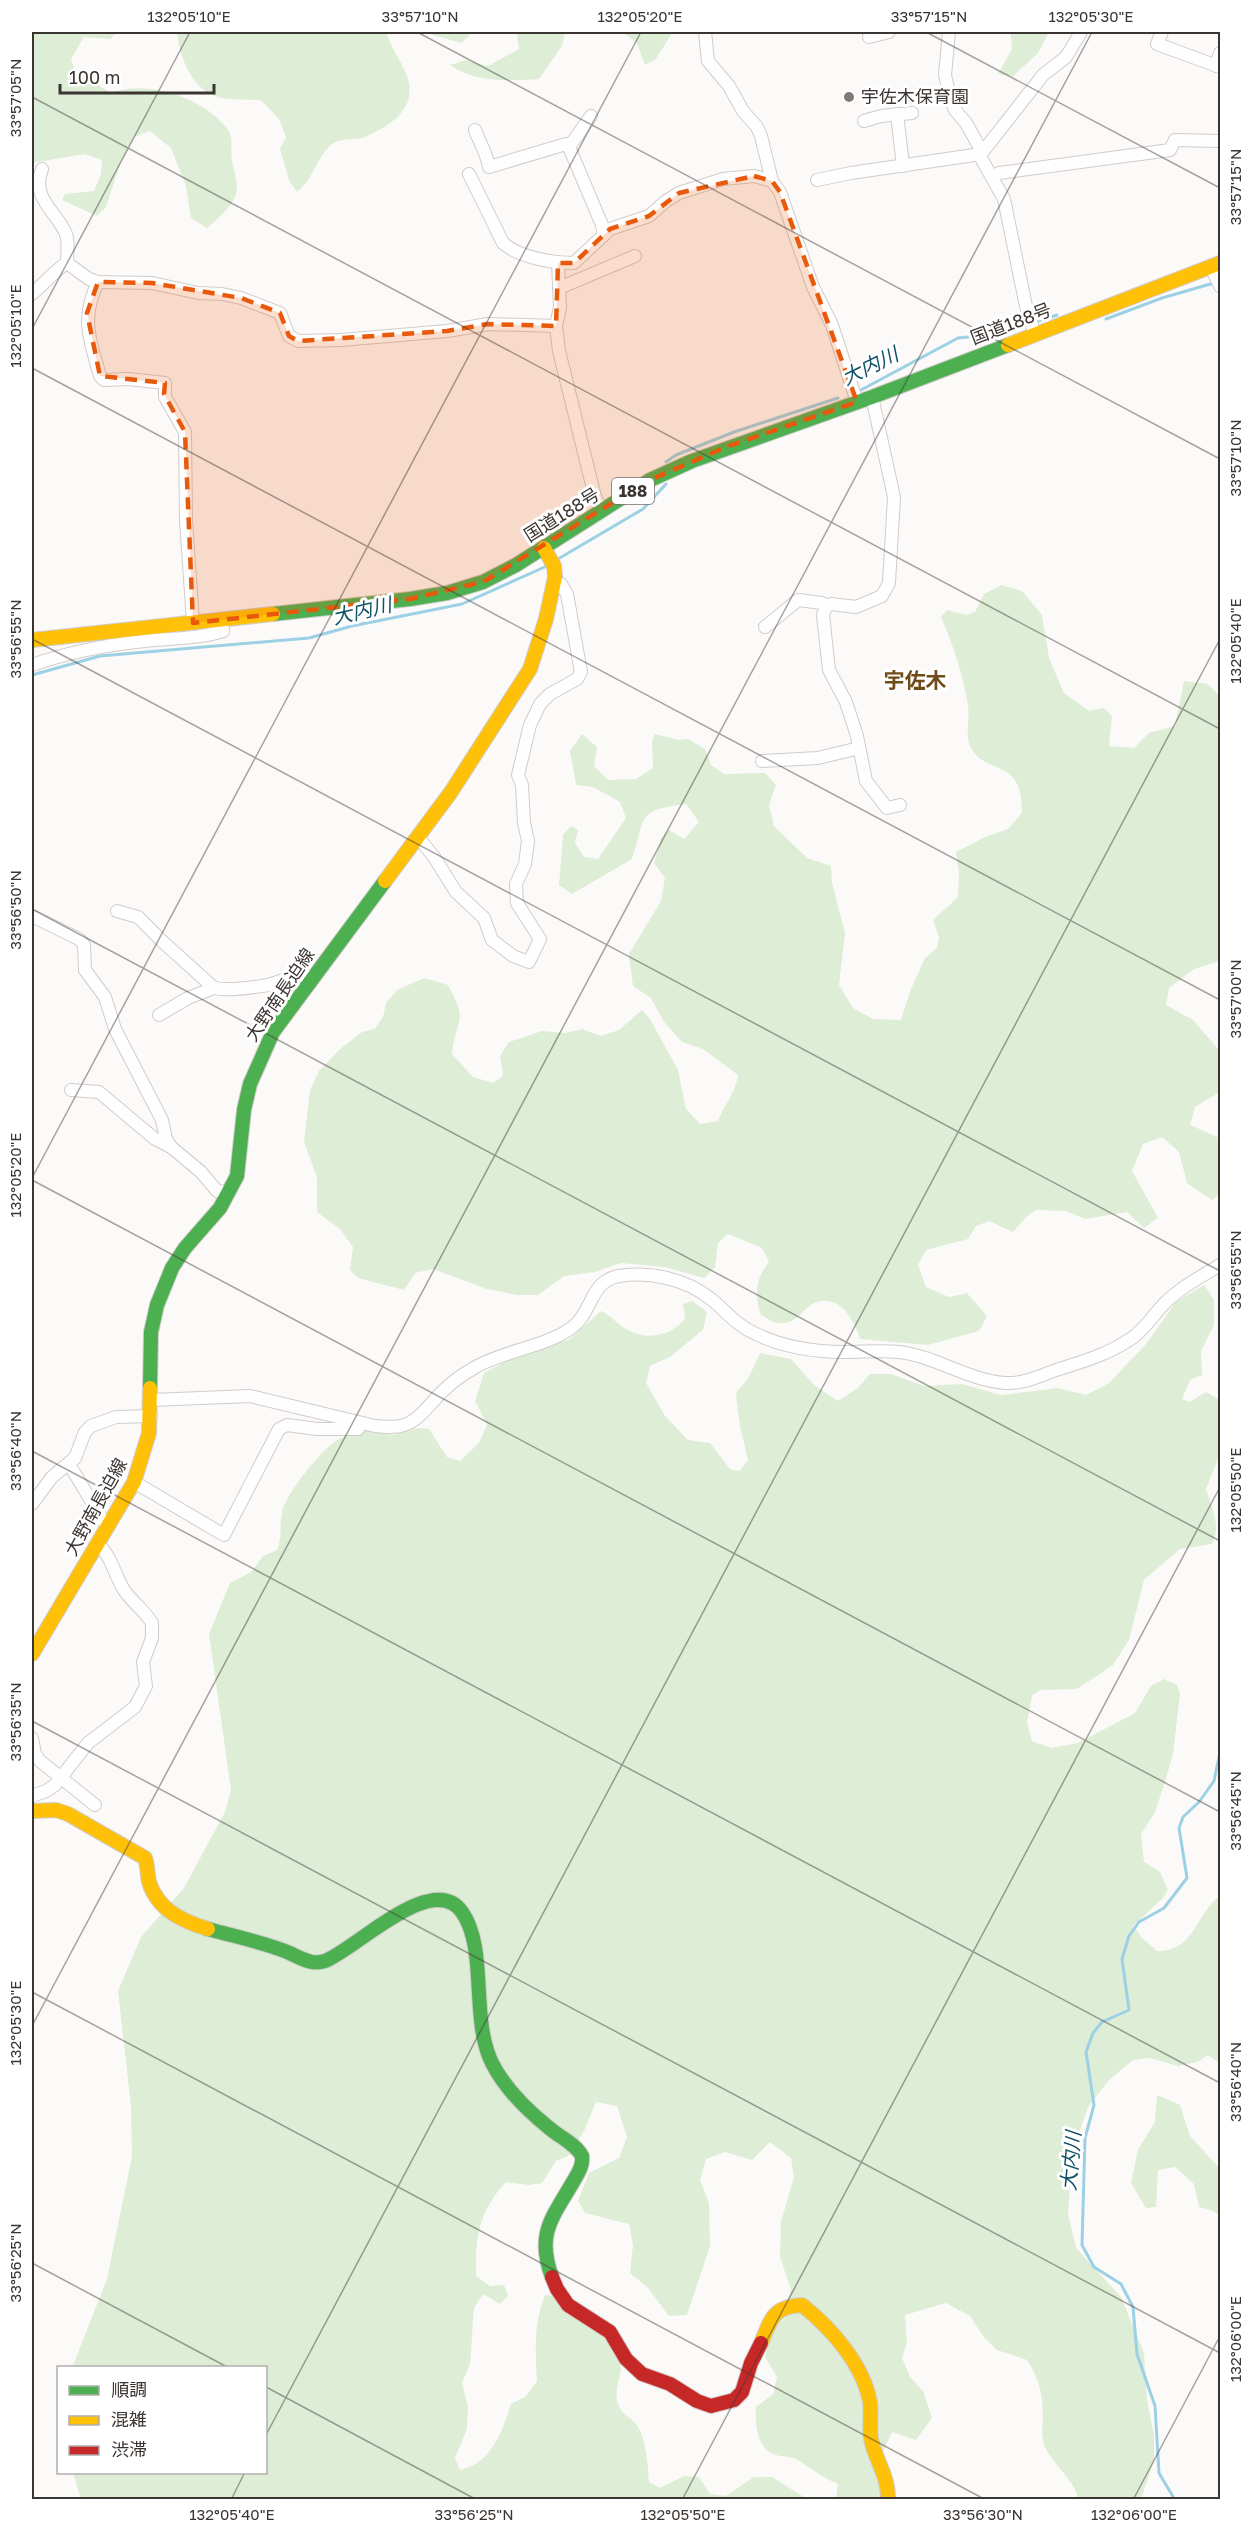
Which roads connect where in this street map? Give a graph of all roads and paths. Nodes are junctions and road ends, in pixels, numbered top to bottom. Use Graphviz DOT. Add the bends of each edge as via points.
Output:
graph roads {
  1 [pos="705,32"];
  2 [pos="889,32"];
  3 [pos="950,32"];
  4 [pos="1081,32"];
  5 [pos="1162,32"];
  6 [pos="869,38"];
  7 [pos="1221,53"];
  8 [pos="1218,67"];
  9 [pos="912,113"];
  10 [pos="897,114"];
  11 [pos="591,116"];
  12 [pos="864,121"];
  13 [pos="475,130"];
  14 [pos="1221,141"];
  15 [pos="570,147"];
  16 [pos="981,154"];
  17 [pos="903,166"];
  18 [pos="42,169"];
  19 [pos="469,174"];
  20 [pos="993,177"];
  21 [pos="817,180"];
  22 [pos="772,181"];
  23 [pos="604,235"];
  24 [pos="635,256"];
  25 [pos="558,263"];
  26 [pos="67,264"];
  27 [pos="1216,265"];
  28 [pos="98,282"];
  29 [pos="1221,286"];
  30 [pos="559,288"];
  31 [pos="32,294"];
  32 [pos="556,326"];
  33 [pos="1035,334"];
  34 [pos="872,397"];
  35 [pos="857,402"];
  36 [pos="602,511"];
  37 [pos="551,563"];
  38 [pos="826,607"];
  39 [pos="222,620"];
  40 [pos="193,623"];
  41 [pos="765,627"];
  42 [pos="32,640"];
  43 [pos="32,665"];
  44 [pos="859,748"];
  45 [pos="762,761"];
  46 [pos="900,806"];
  47 [pos="418,837"];
  48 [pos="117,911"];
  49 [pos="32,916"];
  50 [pos="312,977"];
  51 [pos="214,988"];
  52 [pos="159,1016"];
  53 [pos="71,1090"];
  54 [pos="171,1147"];
  55 [pos="229,1193"];
  56 [pos="1221,1265"];
  57 [pos="152,1400"];
  58 [pos="151,1416"];
  59 [pos="361,1423"];
  60 [pos="69,1464"];
  61 [pos="134,1482"];
  62 [pos="32,1504"];
  63 [pos="107,1527"];
  64 [pos="97,1544"];
  65 [pos="32,1654"];
  66 [pos="32,1737"];
  67 [pos="62,1777"];
  68 [pos="32,1796"];
  69 [pos="95,1805"];
  70 [pos="32,1811"];
  71 [pos="888,2499"];
  1 -- 22 [label="street" via="708,61 757,127"];
  2 -- 6 [label="street"];
  3 -- 16 [label="street" via="945,75 951,101"];
  4 -- 16 [label="street" via="1066,57 1043,75"];
  5 -- 8 [label="street" via="1157,44"];
  7 -- 8 [label="street"];
  9 -- 10 [label="street"];
  10 -- 12 [label="street"];
  10 -- 17 [label="street"];
  11 -- 15 [label="street"];
  13 -- 15 [label="street" via="486,150 489,166 566,144"];
  14 -- 20 [label="street" via="1175,140 1170,150 999,173"];
  15 -- 23 [label="street"];
  16 -- 17 [label="street"];
  16 -- 20 [label="street"];
  17 -- 21 [label="street"];
  18 -- 26 [label="street" via="39,187 66,235"];
  19 -- 25 [label="street" via="503,243 526,257"];
  20 -- 33 [label="street" via="1006,208"];
  22 -- 23 [label="street" via="754,176 696,186 666,201 649,216 610,229"];
  22 -- 35 [label="street" via="780,192 813,287 832,325"];
  23 -- 25 [label="street" via="574,263"];
  24 -- 30 [label="street"];
  25 -- 30 [label="street"];
  26 -- 28 [label="street"];
  26 -- 31 [label="street"];
  27 -- 29 [label="street"];
  27 -- 33 [label="main road, 国道188号 / 188"];
  28 -- 32 [label="street" via="159,284 241,298 280,313 289,336 298,341 447,332 488,324"];
  28 -- 40 [label="street" via="90,298 87,330 100,376 104,380 165,383 165,398 185,432"];
  30 -- 32 [label="street"];
  32 -- 36 [label="street" via="576,424"];
  33 -- 34 [label="main road, 国道188号 / 188"];
  34 -- 35 [label="main road, 国道188号 / 188"];
  34 -- 38 [label="street" via="894,497 889,583 882,596 856,607"];
  35 -- 36 [label="main road, 国道188号 / 188" via="692,461 650,480"];
  36 -- 37 [label="main road, 国道188号 / 188"];
  37 -- 39 [label="main road, 国道188号 / 188" via="516,566 447,593"];
  37 -- 47 [label="main road, 大野南長迫線" via="537,654 530,669"];
  37 -- 47 [label="street" via="567,594 581,672 578,679 540,704 530,725 518,775 528,841 525,864 516,884 517,903 540,939 529,962 513,956 492,940 484,918 456,892"];
  38 -- 41 [label="street" via="798,600"];
  38 -- 44 [label="street" via="823,615 829,670 846,702"];
  39 -- 40 [label="main road, 国道188号 / 188"];
  39 -- 43 [label="street" via="222,631 204,637 82,649"];
  40 -- 42 [label="main road, 国道188号 / 188"];
  44 -- 45 [label="street" via="818,758"];
  44 -- 46 [label="street" via="866,781 879,801 887,808"];
  47 -- 50 [label="main road, 大野南長迫線"];
  48 -- 51 [label="street" via="138,917"];
  49 -- 54 [label="street" via="69,932 84,945 85,970 105,997 115,1029 157,1108"];
  50 -- 51 [label="street" via="303,974 262,986"];
  50 -- 55 [label="main road, 大野南長迫線" via="273,1032 250,1084 237,1176"];
  51 -- 52 [label="street"];
  53 -- 54 [label="street" via="99,1092 155,1139"];
  54 -- 55 [label="street" via="217,1191"];
  55 -- 57 [label="main road, 大野南長迫線" via="185,1248 164,1285 152,1332"];
  56 -- 59 [label="street" via="1166,1302 1134,1337 1117,1348 1026,1381 1007,1383 959,1373 905,1353 821,1351 780,1343 739,1325 712,1300 684,1284 666,1278 615,1277 596,1289 572,1328 476,1366 405,1425 394,1428"];
  57 -- 58 [label="main road, 大野南長迫線"];
  57 -- 59 [label="street" via="250,1396"];
  58 -- 60 [label="street" via="116,1417 91,1426"];
  58 -- 61 [label="main road, 大野南長迫線"];
  59 -- 61 [label="street" via="358,1429 348,1431 287,1425 279,1428 224,1535"];
  60 -- 62 [label="street" via="52,1477"];
  60 -- 63 [label="street"];
  61 -- 63 [label="main road, 大野南長迫線"];
  63 -- 64 [label="main road, 大野南長迫線"];
  64 -- 65 [label="main road, 大野南長迫線"];
  64 -- 67 [label="street" via="108,1554 125,1591 152,1623 152,1638 143,1662 146,1686 135,1707 88,1743"];
  66 -- 67 [label="street" via="39,1761"];
  67 -- 68 [label="street" via="46,1791"];
  67 -- 69 [label="street"];
  70 -- 71 [label="main road" via="68,1814 145,1858 155,1893 177,1917 311,1962 336,1958 378,1925 426,1902 434,1899 453,1903 462,1912 472,1936 482,2038 494,2068 540,2122 571,2143 584,2161 555,2209 545,2241 547,2264 568,2305 610,2332 634,2368 711,2406 734,2400 742,2392 773,2316 785,2306 802,2305 848,2355 864,2382 870,2402 872,2445 884,2469"];
}
